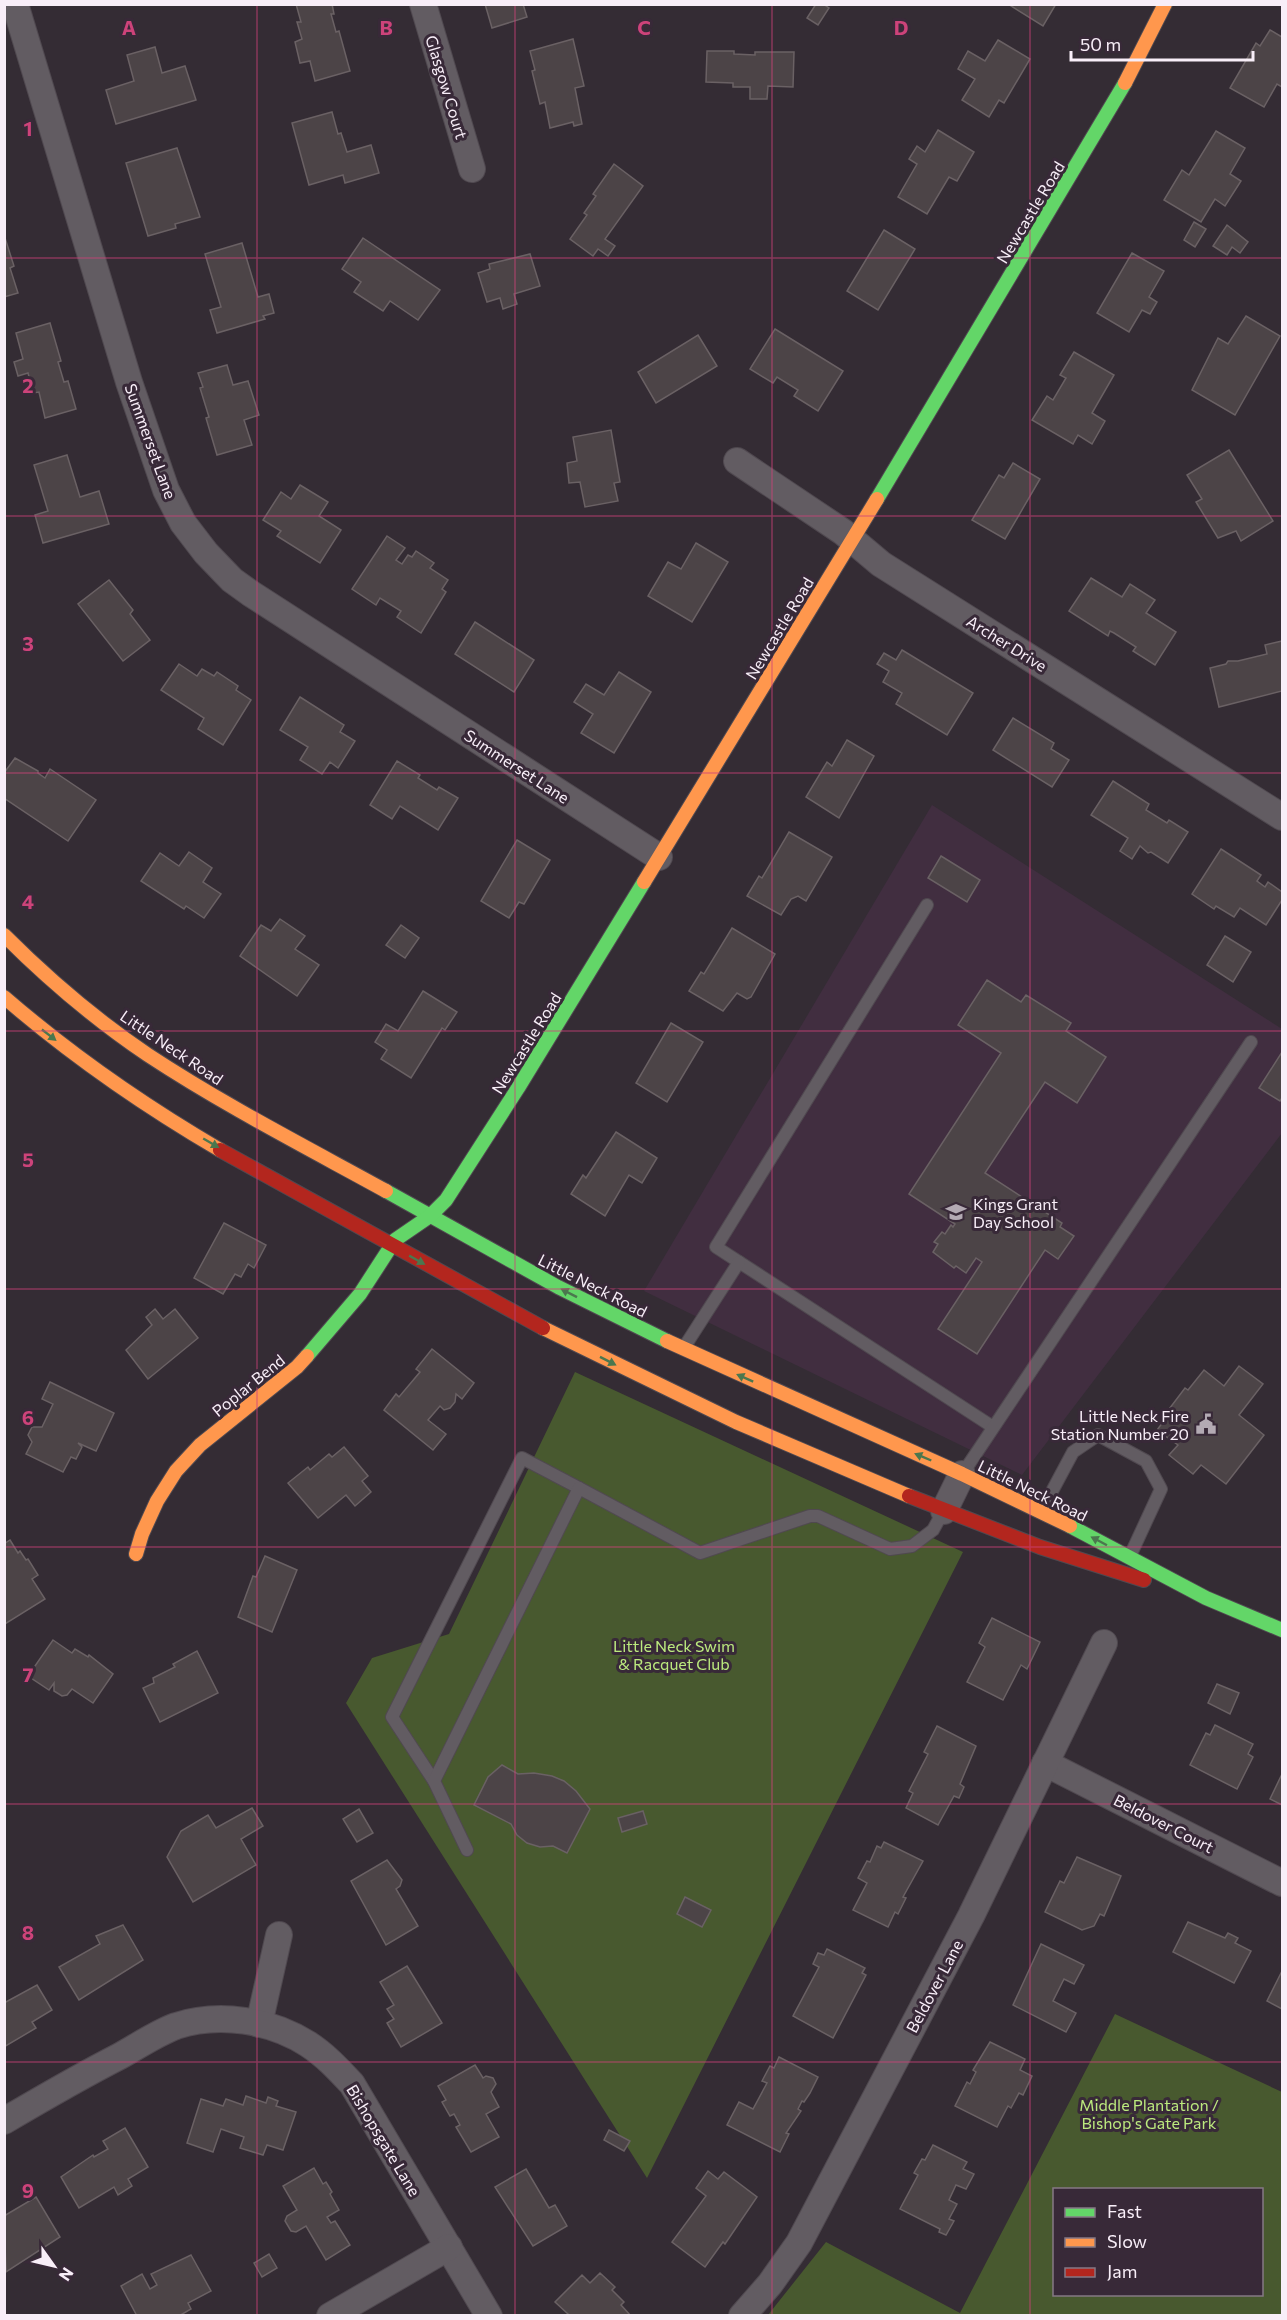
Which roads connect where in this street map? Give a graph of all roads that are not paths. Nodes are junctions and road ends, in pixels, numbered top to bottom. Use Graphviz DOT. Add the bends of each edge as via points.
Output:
graph roads {
  1 [pos="15,4"];
  2 [pos="423,4"];
  3 [pos="1165,4"];
  4 [pos="472,170"];
  5 [pos="737,460"];
  6 [pos="852,540"];
  7 [pos="1282,817"];
  8 [pos="659,857"];
  9 [pos="927,904"];
  10 [pos="4,935"];
  11 [pos="4,997"];
  12 [pos="1251,1042"];
  13 [pos="430,1216"];
  14 [pos="390,1246"];
  15 [pos="739,1262"];
  16 [pos="683,1349"];
  17 [pos="993,1427"];
  18 [pos="962,1474"];
  19 [pos="579,1488"];
  20 [pos="944,1511"];
  21 [pos="1041,1512"];
  22 [pos="136,1554"];
  23 [pos="1130,1557"];
  24 [pos="1206,1598"];
  25 [pos="1282,1630"];
  26 [pos="1104,1642"];
  27 [pos="1046,1763"];
  28 [pos="434,1781"];
  29 [pos="467,1850"];
  30 [pos="1282,1883"];
  31 [pos="279,1935"];
  32 [pos="260,2024"];
  33 [pos="4,2121"];
  34 [pos="449,2247"];
  35 [pos="330,2316"];
  36 [pos="489,2316"];
  37 [pos="742,2316"];
  1 -- 8 [label="street, Summerset Lane" via="132,392 166,490 200,546 250,594"];
  2 -- 4 [label="street, Glasgow Court"];
  3 -- 6 [label="street, Newcastle Road" via="1086,151"];
  5 -- 6 [label="street, Archer Drive"];
  6 -- 7 [label="street, Archer Drive" via="880,564"];
  6 -- 8 [label="street, Newcastle Road"];
  8 -- 13 [label="street, Newcastle Road" via="518,1088 446,1200"];
  9 -- 15 [label="lane" via="716,1247"];
  10 -- 13 [label="street, Little Neck Road" via="76,1001 147,1054"];
  11 -- 14 [label="street, Little Neck Road, one-way" via="101,1075 164,1116"];
  12 -- 17 [label="lane"];
  13 -- 14 [label="street, Newcastle Road"];
  16 -- 13 [label="street, Little Neck Road, one-way" via="558,1287"];
  14 -- 20 [label="street, Little Neck Road, one-way" via="646,1381 796,1450"];
  14 -- 22 [label="street, Poplar Bend" via="360,1294 297,1367 200,1445 176,1471 157,1501"];
  15 -- 16 [label="lane"];
  15 -- 17 [label="lane"];
  18 -- 16 [label="street, Little Neck Road, one-way"];
  17 -- 18 [label="lane"];
  18 -- 20 [label="street"];
  18 -- 21 [label="street, Little Neck Road"];
  19 -- 20 [label="lane" via="700,1553 810,1516 818,1516 890,1549 912,1546 933,1530"];
  19 -- 28 [label="lane"];
  19 -- 28 [label="lane" via="522,1458 397,1706 392,1717"];
  20 -- 24 [label="street, Little Neck Road" via="1079,1562"];
  23 -- 21 [label="street, Little Neck Road, one-way"];
  21 -- 23 [label="lane" via="1073,1452 1098,1435 1146,1461 1161,1490"];
  23 -- 24 [label="street, Little Neck Road"];
  24 -- 25 [label="street, Little Neck Road"];
  26 -- 27 [label="street, Beldover Lane"];
  27 -- 30 [label="street, Beldover Court"];
  27 -- 37 [label="street, Beldover Lane" via="971,1916 799,2243"];
  28 -- 29 [label="lane"];
  31 -- 32 [label="street"];
  32 -- 33 [label="street, Bishopsgate Lane" via="229,2019 176,2027 83,2074"];
  32 -- 34 [label="street, Bishopsgate Lane" via="308,2044 352,2084"];
  34 -- 35 [label="street"];
  34 -- 36 [label="street, Bishopsgate Lane"];
}
